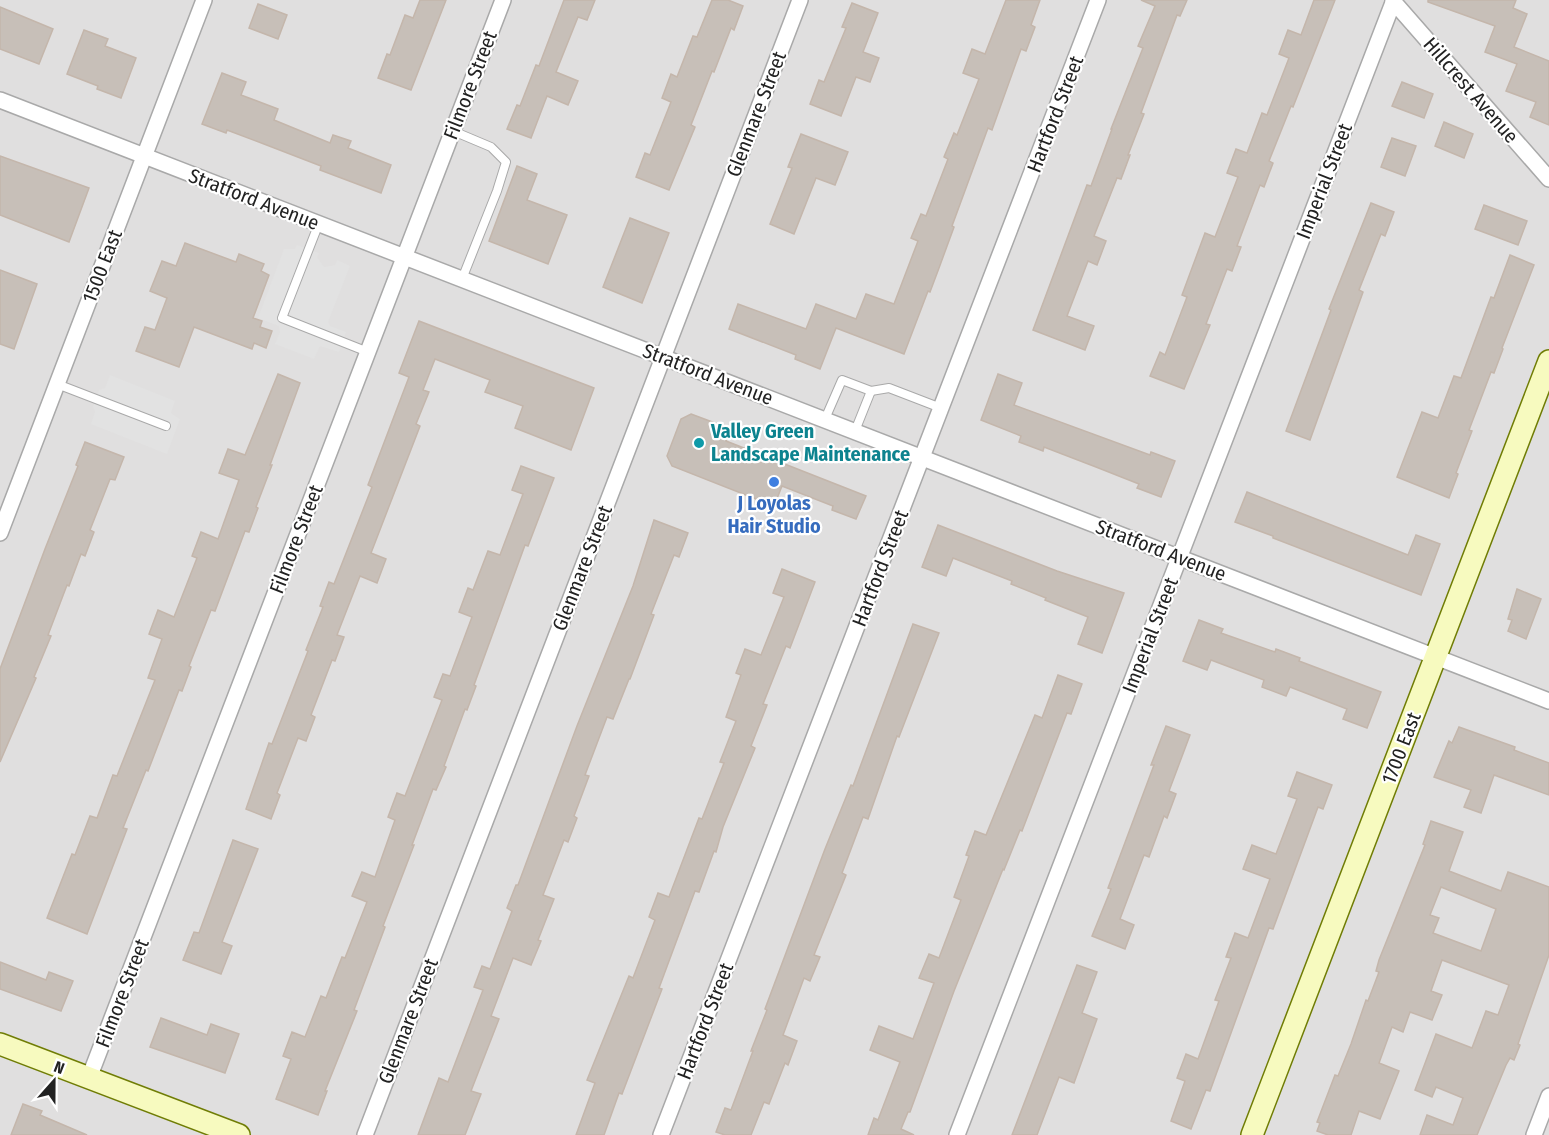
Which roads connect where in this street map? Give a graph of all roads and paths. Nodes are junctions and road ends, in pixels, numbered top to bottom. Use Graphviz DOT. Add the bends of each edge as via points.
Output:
graph roads {
  1 [pos="204,0"];
  2 [pos="503,0"];
  3 [pos="800,0"];
  4 [pos="1098,0"];
  5 [pos="1394,1"];
  6 [pos="0,100"];
  7 [pos="453,131"];
  8 [pos="144,156"];
  9 [pos="1549,179"];
  10 [pos="319,223"];
  11 [pos="404,257"];
  12 [pos="462,279"];
  13 [pos="368,352"];
  14 [pos="663,357"];
  15 [pos="1549,361"];
  16 [pos="57,384"];
  17 [pos="871,391"];
  18 [pos="941,408"];
  19 [pos="825,420"];
  20 [pos="166,426"];
  21 [pos="855,431"];
  22 [pos="922,457"];
  23 [pos="0,533"];
  24 [pos="1180,557"];
  25 [pos="1436,656"];
  26 [pos="1549,701"];
  27 [pos="0,1044"];
  28 [pos="89,1078"];
  29 [pos="1549,1096"];
  30 [pos="239,1135"];
  31 [pos="364,1135"];
  32 [pos="661,1135"];
  33 [pos="957,1135"];
  34 [pos="1252,1135"];
  35 [pos="1534,1135"];
  1 -- 8 [label="street, 1500 East"];
  2 -- 7 [label="street, Filmore Street"];
  3 -- 14 [label="street, Glenmare Street"];
  4 -- 18 [label="street, Hartford Street"];
  5 -- 9 [label="street, Hillcrest Avenue"];
  5 -- 24 [label="street, Imperial Street"];
  6 -- 8 [label="street, Stratford Avenue"];
  7 -- 11 [label="street, Filmore Street"];
  7 -- 12 [label="lane" via="491,147 506,162"];
  8 -- 10 [label="street, Stratford Avenue"];
  8 -- 16 [label="street, 1500 East"];
  10 -- 11 [label="street, Stratford Avenue"];
  10 -- 13 [label="lane" via="282,318"];
  11 -- 12 [label="street, Stratford Avenue"];
  11 -- 13 [label="street, Filmore Street"];
  12 -- 14 [label="street, Stratford Avenue"];
  13 -- 28 [label="street, Filmore Street"];
  14 -- 19 [label="street, Stratford Avenue"];
  14 -- 31 [label="street, Glenmare Street"];
  15 -- 25 [label="street, 1700 East"];
  16 -- 20 [label="lane"];
  16 -- 23 [label="street, 1500 East"];
  17 -- 18 [label="lane" via="889,388"];
  17 -- 19 [label="lane" via="842,380"];
  17 -- 21 [label="lane"];
  18 -- 22 [label="street, Hartford Street"];
  19 -- 21 [label="street, Stratford Avenue"];
  21 -- 22 [label="street, Stratford Avenue"];
  22 -- 24 [label="street, Stratford Avenue"];
  22 -- 32 [label="street, Hartford Street"];
  24 -- 25 [label="street, Stratford Avenue"];
  24 -- 33 [label="street, Imperial Street"];
  25 -- 26 [label="street, Stratford Avenue"];
  25 -- 34 [label="street, 1700 East"];
  27 -- 28 [label="street"];
  28 -- 30 [label="street"];
  29 -- 35 [label="street"];
}
